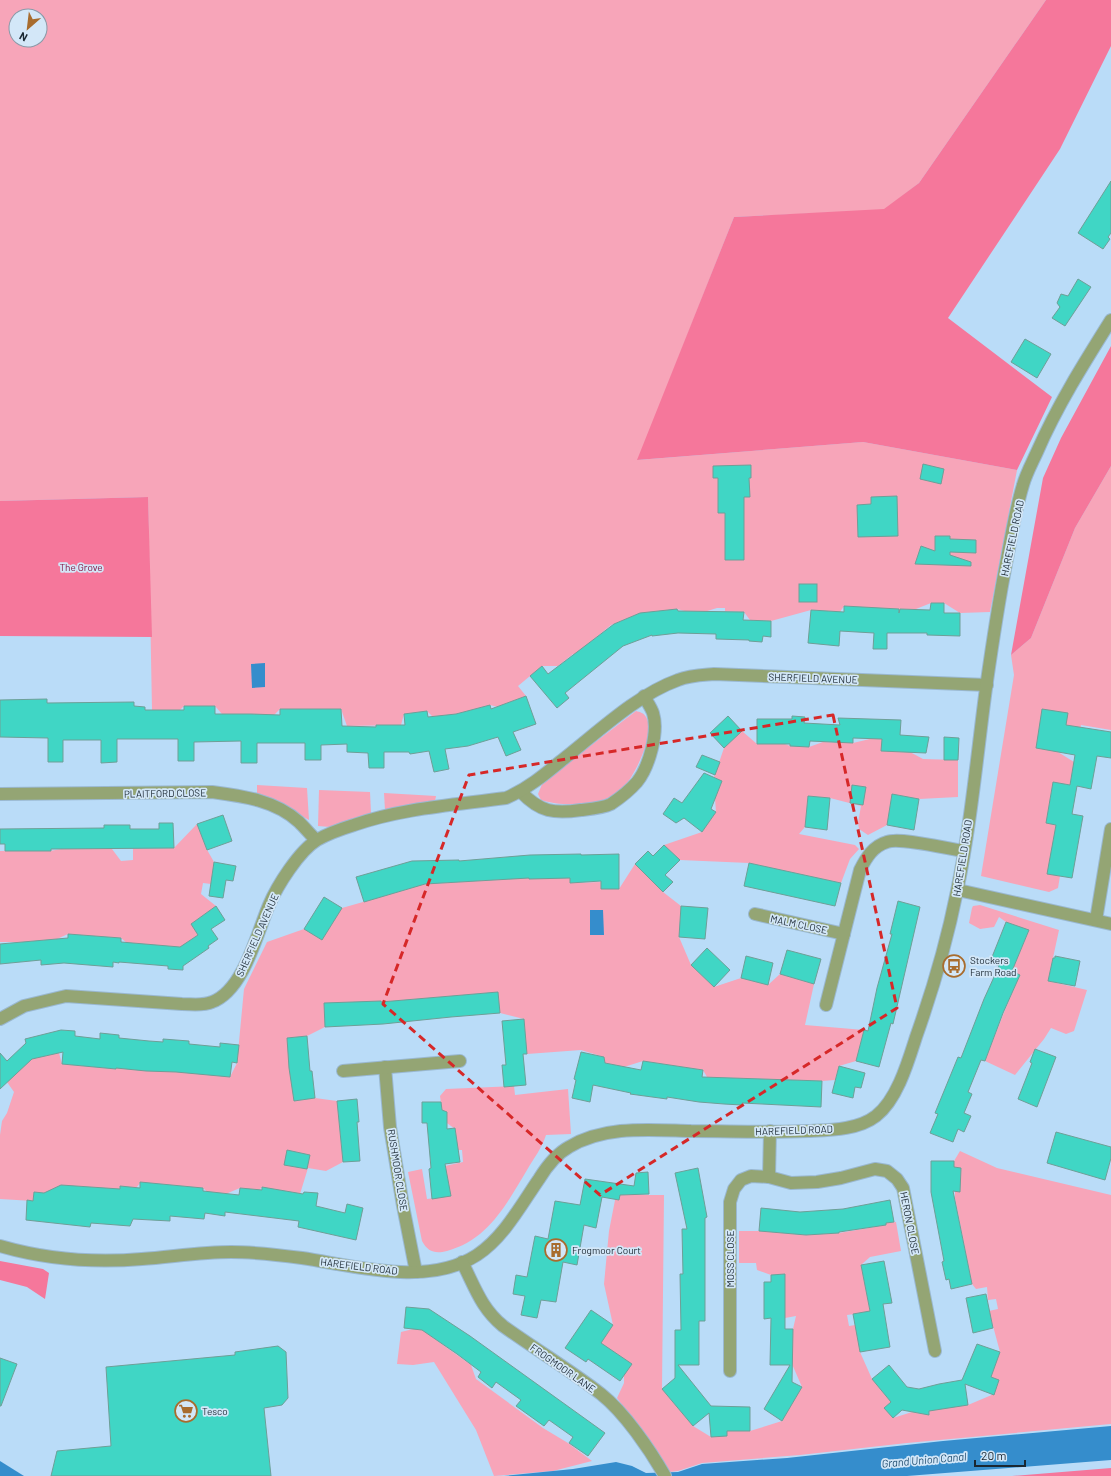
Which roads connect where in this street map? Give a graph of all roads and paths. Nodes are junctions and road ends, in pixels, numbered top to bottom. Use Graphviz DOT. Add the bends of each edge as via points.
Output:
graph roads {
  1 [pos="1111,320"];
  2 [pos="987,685"];
  3 [pos="644,696"];
  4 [pos="520,792"];
  5 [pos="0,794"];
  6 [pos="1111,829"];
  7 [pos="316,840"];
  8 [pos="964,851"];
  9 [pos="958,890"];
  10 [pos="755,914"];
  11 [pos="1096,920"];
  12 [pos="1111,924"];
  13 [pos="844,934"];
  14 [pos="826,1005"];
  15 [pos="0,1019"];
  16 [pos="460,1061"];
  17 [pos="385,1067"];
  18 [pos="343,1071"];
  19 [pos="770,1131"];
  20 [pos="769,1177"];
  21 [pos="0,1246"];
  22 [pos="462,1262"];
  23 [pos="416,1272"];
  24 [pos="935,1351"];
  25 [pos="730,1371"];
  26 [pos="665,1476"];
  1 -- 2 [label="street, HAREFIELD ROAD" via="1044,435 1023,484 1011,535"];
  2 -- 3 [label="street, SHERFIELD AVENUE" via="714,674 678,680"];
  2 -- 8 [label="street, HAREFIELD ROAD"];
  3 -- 4 [label="street, SHERFIELD AVENUE"];
  3 -- 4 [label="street" via="653,712 655,732 648,761 638,781 627,792 610,805 572,812 538,807"];
  4 -- 7 [label="street, SHERFIELD AVENUE" via="506,798 406,811 368,820"];
  5 -- 7 [label="street, PLAITFORD CLOSE" via="212,792 263,801 298,821"];
  6 -- 11 [label="street"];
  7 -- 15 [label="street, SHERFIELD AVENUE" via="284,877 270,903 244,968 223,996 200,1005 66,996 24,1006"];
  8 -- 9 [label="street, HAREFIELD ROAD"];
  8 -- 13 [label="street" via="904,841 888,841 877,847 869,854 860,870"];
  9 -- 11 [label="street"];
  9 -- 19 [label="street, HAREFIELD ROAD" via="928,1003 888,1105 868,1122 852,1126 831,1130"];
  10 -- 13 [label="street, MALM CLOSE"];
  11 -- 12 [label="street"];
  13 -- 14 [label="street"];
  16 -- 17 [label="street"];
  17 -- 18 [label="street"];
  17 -- 23 [label="street, RUSHMOOR CLOSE" via="390,1127"];
  19 -- 20 [label="street"];
  19 -- 22 [label="street, HAREFIELD ROAD" via="634,1131 602,1134 582,1140 556,1156 490,1244"];
  20 -- 24 [label="street, HERON CLOSE" via="791,1183 817,1182 875,1169 887,1171 897,1179 903,1188"];
  20 -- 25 [label="street, MOSS CLOSE" via="751,1176 741,1180 734,1189 730,1202"];
  21 -- 23 [label="street, HAREFIELD ROAD" via="55,1257 96,1260 139,1260 228,1252 258,1253 380,1270"];
  22 -- 23 [label="street, HAREFIELD ROAD"];
  22 -- 26 [label="street, FROGMOOR LANE" via="482,1304 492,1317 602,1395 653,1454"];
}
